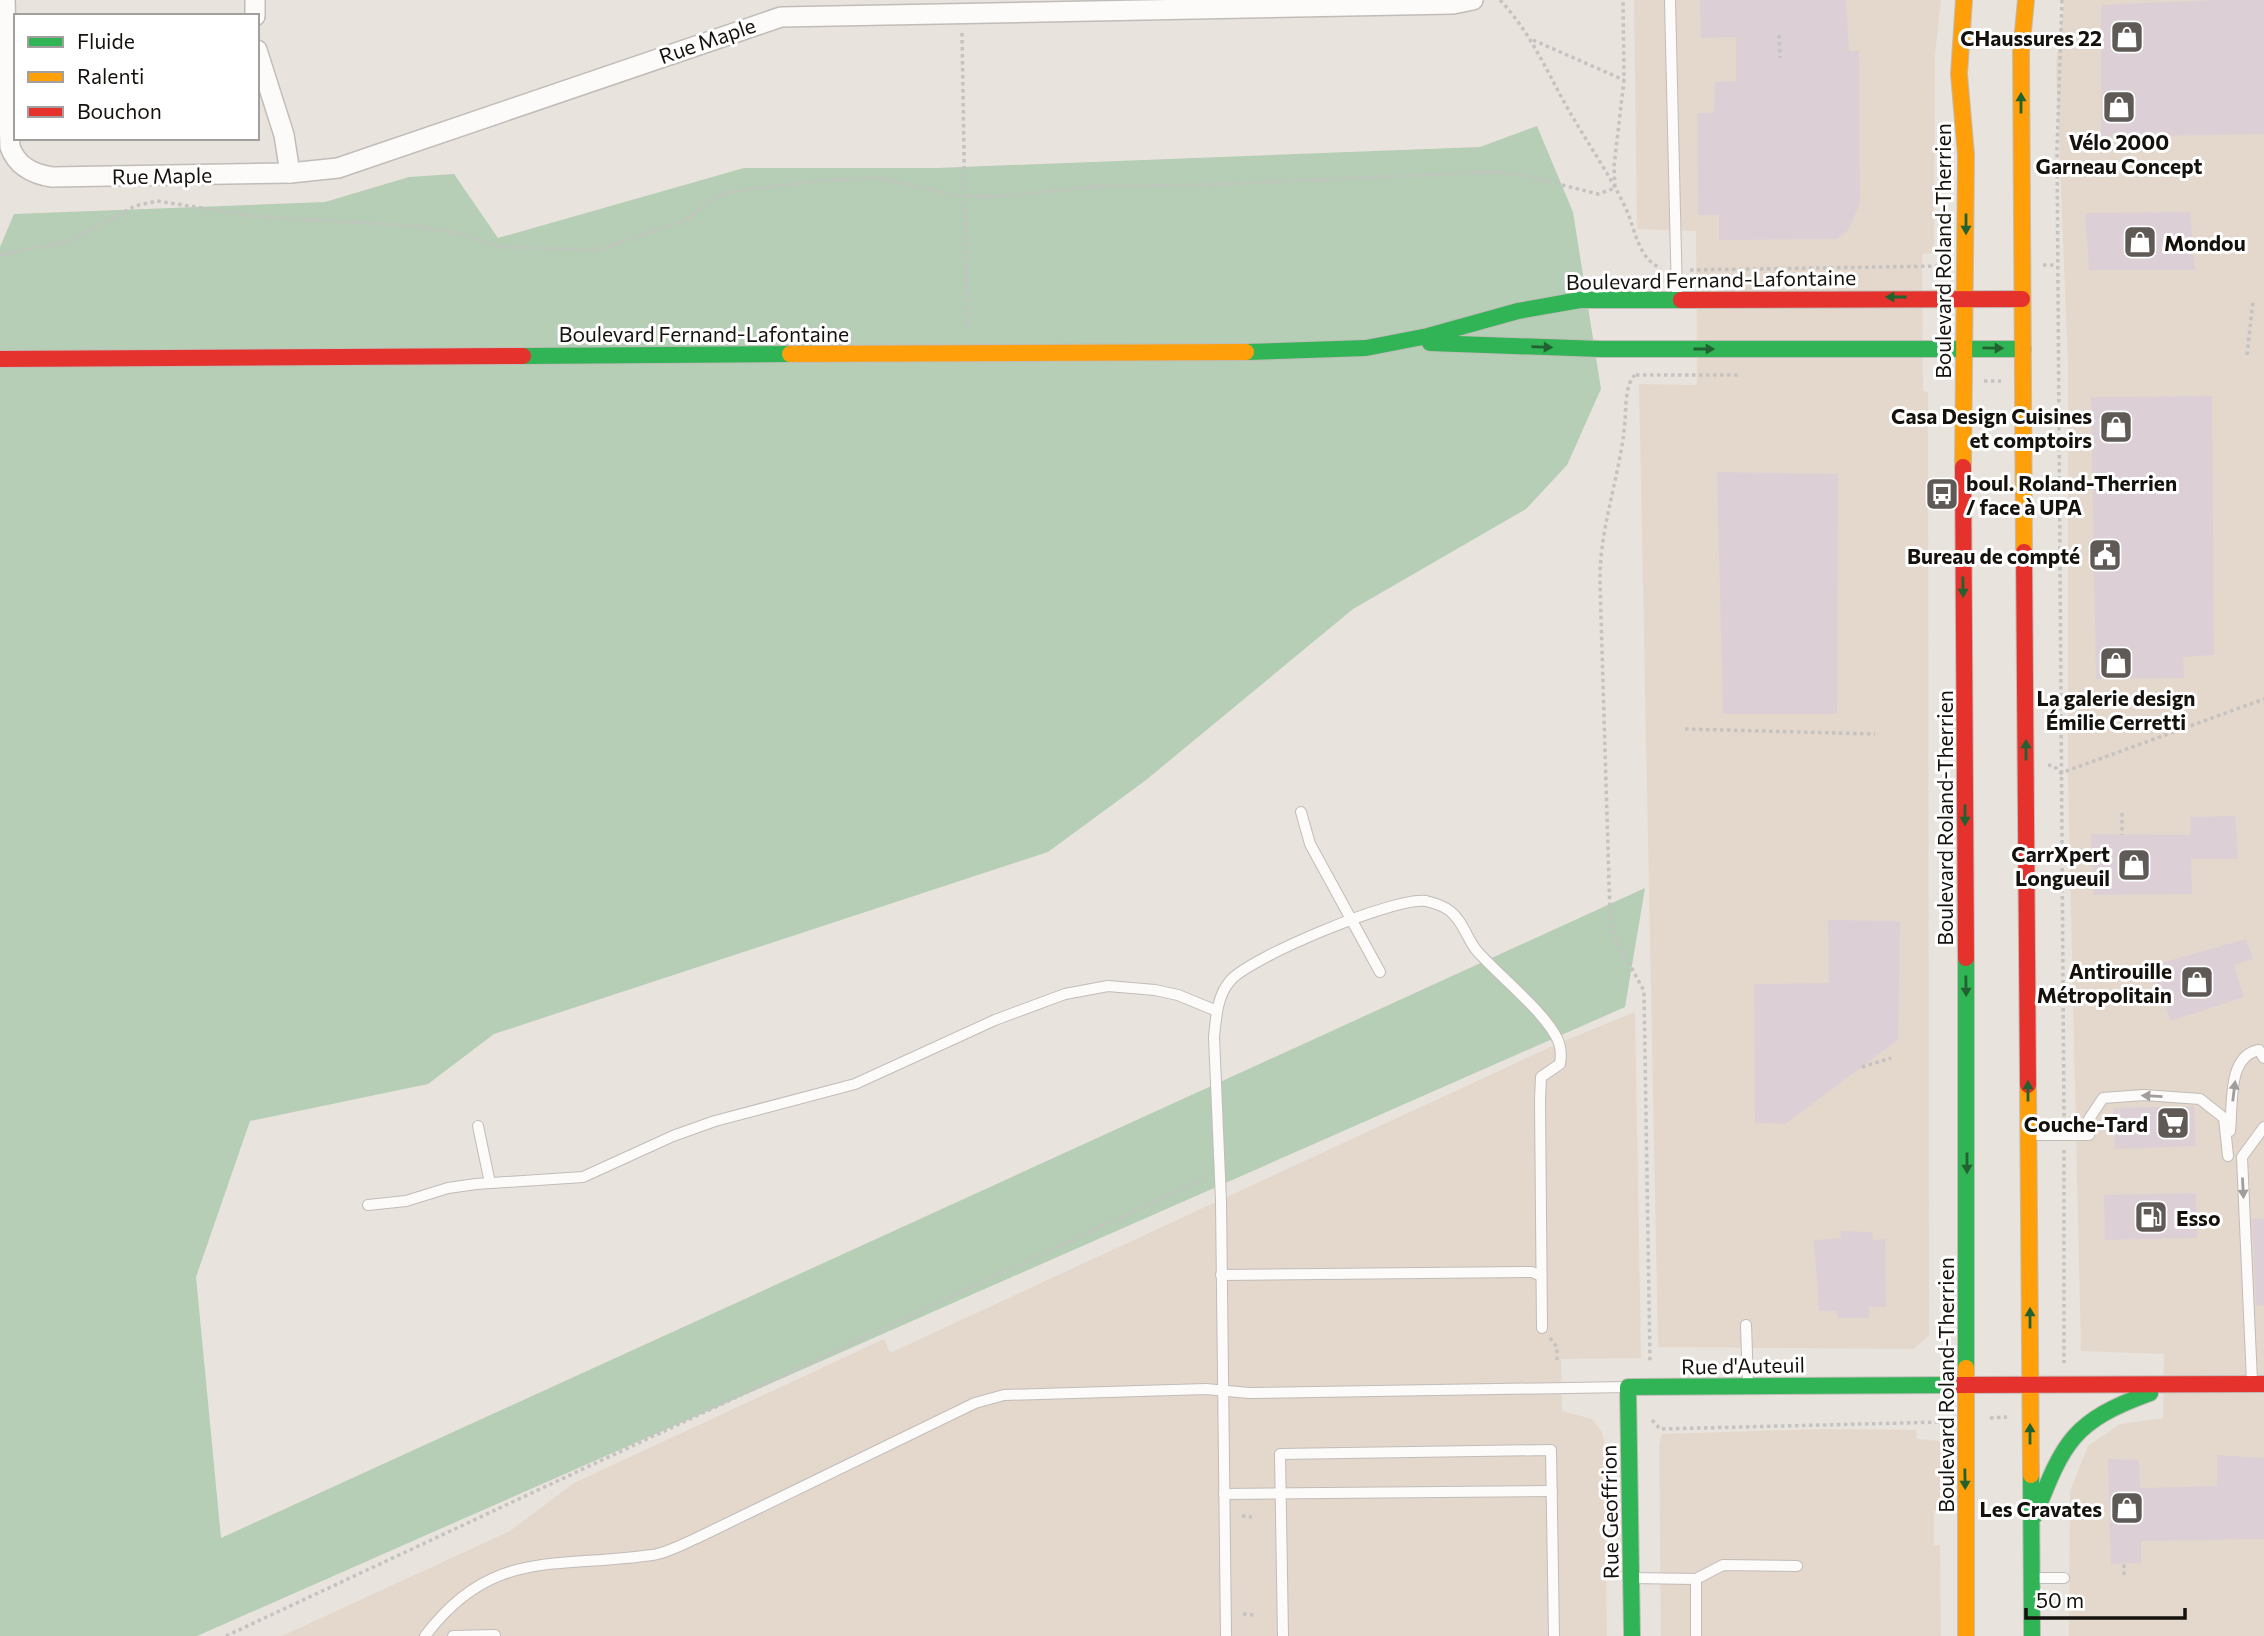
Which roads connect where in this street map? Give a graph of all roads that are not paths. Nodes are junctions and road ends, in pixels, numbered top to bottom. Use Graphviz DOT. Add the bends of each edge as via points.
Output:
graph roads {
  1 [pos="5,0"];
  2 [pos="1473,0"];
  3 [pos="1670,0"];
  4 [pos="1964,0"];
  5 [pos="2026,0"];
  6 [pos="1224,4"];
  7 [pos="964,13"];
  8 [pos="259,56"];
  9 [pos="4,109"];
  10 [pos="290,173"];
  11 [pos="1676,298"];
  12 [pos="1964,298"];
  13 [pos="2022,299"];
  14 [pos="1407,343"];
  15 [pos="1962,348"];
  16 [pos="2023,349"];
  17 [pos="0,359"];
  18 [pos="1301,812"];
  19 [pos="1351,918"];
  20 [pos="1380,972"];
  21 [pos="1217,1011"];
  22 [pos="2264,1058"];
  23 [pos="478,1126"];
  24 [pos="2264,1127"];
  25 [pos="2028,1136"];
  26 [pos="490,1183"];
  27 [pos="368,1205"];
  28 [pos="1221,1275"];
  29 [pos="1541,1276"];
  30 [pos="1746,1325"];
  31 [pos="1542,1328"];
  32 [pos="2258,1384"];
  33 [pos="2174,1385"];
  34 [pos="1748,1386"];
  35 [pos="1965,1386"];
  36 [pos="2030,1386"];
  37 [pos="1628,1387"];
  38 [pos="1223,1390"];
  39 [pos="1552,1490"];
  40 [pos="1281,1493"];
  41 [pos="1224,1494"];
  42 [pos="2030,1526"];
  43 [pos="1797,1566"];
  44 [pos="1631,1578"];
  45 [pos="2031,1578"];
  46 [pos="2064,1578"];
  47 [pos="1696,1579"];
  48 [pos="495,1635"];
  49 [pos="425,1636"];
  50 [pos="453,1636"];
  51 [pos="1226,1636"];
  52 [pos="1283,1636"];
  53 [pos="1553,1636"];
  54 [pos="1632,1636"];
  55 [pos="1696,1636"];
  56 [pos="1966,1636"];
  57 [pos="2032,1636"];
  1 -- 9 [label="street, Rue Maple"];
  2 -- 6 [label="street, Rue Maple" via="1453,5"];
  3 -- 11 [label="lane"];
  4 -- 12 [label="street, Boulevard Roland-Therrien, one-way" via="1959,74 1966,155"];
  13 -- 5 [label="street, one-way" via="2021,52"];
  6 -- 7 [label="street, Rue Maple"];
  7 -- 10 [label="street, Rue Maple" via="768,19 352,163"];
  8 -- 10 [label="street" via="284,135"];
  9 -- 10 [label="street, Rue Maple" via="12,154 38,175"];
  12 -- 11 [label="street, Boulevard Fernand-Lafontaine, one-way"];
  11 -- 14 [label="street, Boulevard Fernand-Lafontaine" via="1580,300 1529,307"];
  12 -- 13 [label="street, Boulevard Fernand-Lafontaine"];
  12 -- 15 [label="street, Boulevard Roland-Therrien"];
  13 -- 16 [label="street"];
  14 -- 15 [label="street, Boulevard Fernand-Lafontaine, one-way" via="1600,349"];
  14 -- 17 [label="street, Boulevard Fernand-Lafontaine" via="1335,351"];
  15 -- 16 [label="street, Boulevard Fernand-Lafontaine, one-way"];
  15 -- 35 [label="street, Boulevard Roland-Therrien, one-way"];
  25 -- 16 [label="street, one-way"];
  18 -- 19 [label="lane" via="1310,844"];
  19 -- 20 [label="lane"];
  19 -- 21 [label="lane" via="1237,974 1224,990"];
  19 -- 29 [label="lane" via="1415,900 1451,912 1476,949 1559,1043 1560,1064 1541,1077"];
  21 -- 26 [label="lane" via="1154,990 1108,986 1065,994 995,1020 855,1084 715,1121 583,1177"];
  21 -- 28 [label="lane"];
  22 -- 25 [label="lane" via="2259,1050 2247,1052 2238,1062 2228,1156 2224,1118 2200,1099 2103,1098 2089,1119 2089,1135"];
  23 -- 26 [label="lane"];
  24 -- 32 [label="lane, one-way" via="2242,1157"];
  36 -- 25 [label="street, one-way"];
  26 -- 27 [label="lane"];
  28 -- 29 [label="lane" via="1532,1272"];
  28 -- 38 [label="lane"];
  29 -- 31 [label="lane"];
  30 -- 34 [label="lane"];
  32 -- 33 [label="street, Rue d'Auteuil"];
  33 -- 36 [label="street, Rue d'Auteuil"];
  33 -- 42 [label="street" via="2102,1410 2085,1422 2063,1448"];
  34 -- 35 [label="street, Rue d'Auteuil"];
  34 -- 37 [label="street, Rue d'Auteuil"];
  35 -- 36 [label="street, Rue d'Auteuil"];
  35 -- 56 [label="street, Boulevard Roland-Therrien, one-way"];
  42 -- 36 [label="street, one-way"];
  37 -- 38 [label="lane, Rue d'Auteuil"];
  37 -- 44 [label="street, Rue Geoffrion"];
  38 -- 41 [label="lane"];
  38 -- 49 [label="lane, Rue d'Auteuil" via="1004,1395 975,1403 654,1555 521,1566 485,1580 437,1620"];
  39 -- 40 [label="lane"];
  39 -- 40 [label="lane" via="1551,1450 1280,1454"];
  39 -- 53 [label="lane"];
  40 -- 41 [label="lane"];
  40 -- 52 [label="lane"];
  41 -- 51 [label="lane"];
  42 -- 45 [label="street"];
  43 -- 47 [label="lane" via="1723,1565"];
  44 -- 47 [label="lane"];
  44 -- 54 [label="street, Rue Geoffrion"];
  45 -- 46 [label="lane"];
  45 -- 57 [label="street"];
  47 -- 55 [label="lane"];
  48 -- 50 [label="lane"];
}
